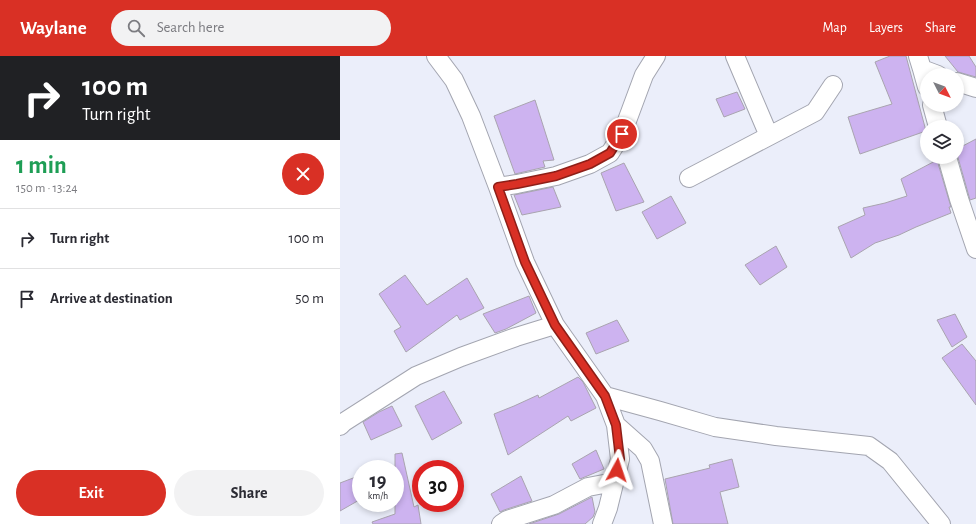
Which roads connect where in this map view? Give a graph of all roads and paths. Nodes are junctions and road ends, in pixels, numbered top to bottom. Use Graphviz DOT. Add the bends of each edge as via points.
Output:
graph roads {
  1 [pos="436,56"];
  2 [pos="656,56"];
  3 [pos="735,56"];
  4 [pos="964,84"];
  5 [pos="833,85"];
  6 [pos="976,88"];
  7 [pos="769,136"];
  8 [pos="949,164"];
  9 [pos="688,178"];
  10 [pos="498,187"];
  11 [pos="976,249"];
  12 [pos="555,325"];
  13 [pos="605,396"];
  14 [pos="616,425"];
  15 [pos="340,426"];
  16 [pos="614,482"];
  17 [pos="501,524"];
  18 [pos="602,524"];
  19 [pos="663,524"];
  20 [pos="941,524"];
  1 -- 10 [label="street" via="454,80 471,116"];
  2 -- 10 [label="street" via="644,75 622,134 610,153 590,164 556,176"];
  3 -- 7 [label="street"];
  4 -- 6 [label="street"];
  5 -- 7 [label="street" via="815,112"];
  7 -- 9 [label="street"];
  8 -- 11 [label="street"];
  10 -- 12 [label="street" via="525,262"];
  12 -- 13 [label="street"];
  12 -- 15 [label="street" via="468,354 416,376"];
  13 -- 14 [label="street"];
  13 -- 20 [label="street" via="715,427 869,446 890,461"];
  14 -- 16 [label="street" via="620,459"];
  14 -- 19 [label="street" via="643,449 650,461"];
  16 -- 17 [label="street" via="588,487 554,505"];
  16 -- 18 [label="street"];
}
